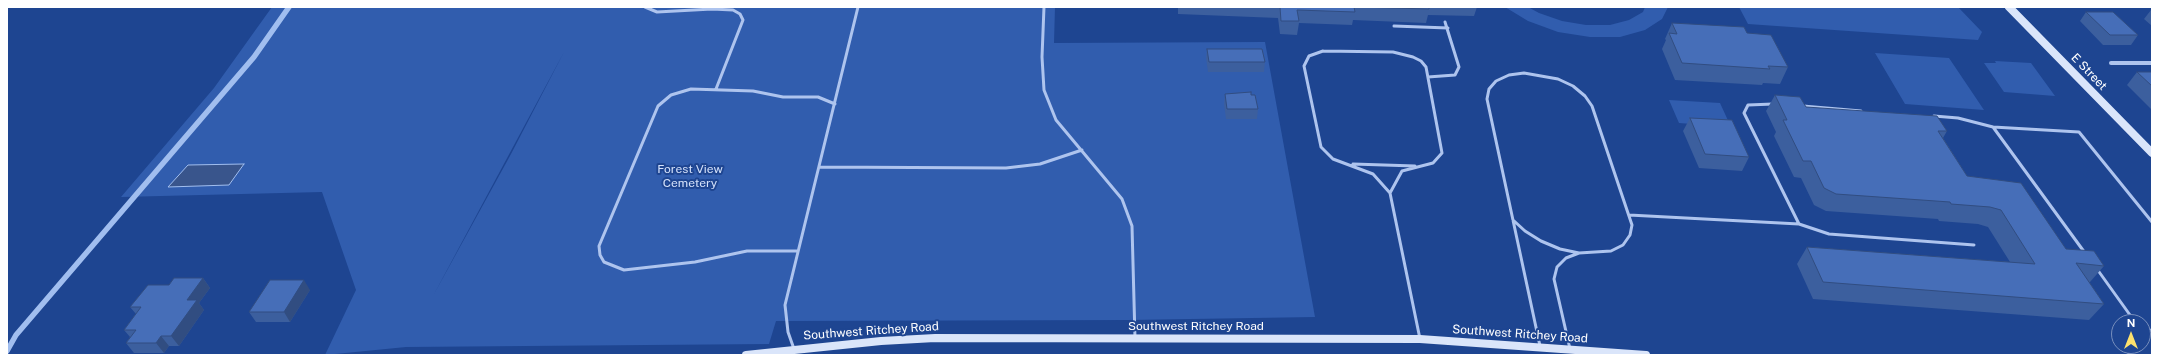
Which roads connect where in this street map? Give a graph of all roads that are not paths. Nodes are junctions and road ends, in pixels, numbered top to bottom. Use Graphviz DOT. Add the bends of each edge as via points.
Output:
graph roads {
  1 [pos="645,7"];
  2 [pos="858,7"];
  3 [pos="1044,7"];
  4 [pos="2009,7"];
  5 [pos="1446,22"];
  6 [pos="1394,26"];
  7 [pos="1448,28"];
  8 [pos="2111,63"];
  9 [pos="2152,63"];
  10 [pos="1428,77"];
  11 [pos="716,89"];
  12 [pos="834,104"];
  13 [pos="1776,104"];
  14 [pos="1800,106"];
  15 [pos="1863,111"];
  16 [pos="1927,116"];
  17 [pos="1993,128"];
  18 [pos="1082,150"];
  19 [pos="2152,153"];
  20 [pos="1347,164"];
  21 [pos="1418,166"];
  22 [pos="819,167"];
  23 [pos="1390,193"];
  24 [pos="1628,215"];
  25 [pos="1513,220"];
  26 [pos="2152,222"];
  27 [pos="1799,224"];
  28 [pos="1974,245"];
  29 [pos="798,251"];
  30 [pos="1579,253"];
  31 [pos="2090,260"];
  32 [pos="2095,266"];
  33 [pos="2129,314"];
  34 [pos="1135,338"];
  35 [pos="1420,339"];
  36 [pos="1541,347"];
  37 [pos="794,349"];
  38 [pos="1570,349"];
  39 [pos="746,355"];
  40 [pos="1646,355"];
  1 -- 11 [label="lane" via="657,12 712,9 732,10 740,14 743,20"];
  2 -- 12 [label="lane"];
  3 -- 18 [label="lane" via="1044,90 1056,120"];
  4 -- 19 [label="street, E Street"];
  5 -- 7 [label="lane"];
  6 -- 7 [label="lane"];
  7 -- 10 [label="lane" via="1460,66 1458,72 1446,77"];
  8 -- 9 [label="street"];
  10 -- 20 [label="lane" via="1426,67 1421,61 1403,54 1323,51 1309,56 1304,66 1318,142 1326,154"];
  10 -- 21 [label="lane" via="1442,153 1433,163"];
  11 -- 12 [label="lane" via="754,91 782,97 818,98"];
  11 -- 29 [label="lane" via="680,91 667,97 658,106 599,246 600,255 608,265 624,270 695,262 747,251"];
  12 -- 22 [label="lane"];
  13 -- 27 [label="lane" via="1748,105 1744,112"];
  14 -- 15 [label="lane"];
  16 -- 17 [label="lane" via="1958,118"];
  17 -- 26 [label="lane" via="2079,132"];
  17 -- 31 [label="lane"];
  18 -- 22 [label="lane" via="1040,164 1006,168"];
  18 -- 34 [label="lane" via="1122,199 1132,226"];
  20 -- 21 [label="lane"];
  20 -- 23 [label="lane" via="1373,174"];
  21 -- 23 [label="lane" via="1402,172"];
  22 -- 29 [label="lane"];
  23 -- 35 [label="lane"];
  24 -- 25 [label="lane" via="1592,106 1585,96 1573,86 1558,79 1524,73 1509,75 1496,81 1489,88 1487,98"];
  24 -- 27 [label="lane"];
  24 -- 30 [label="lane" via="1632,225 1630,236 1623,244 1611,251 1596,254"];
  25 -- 30 [label="lane" via="1541,241"];
  25 -- 36 [label="lane"];
  27 -- 28 [label="lane" via="1829,234"];
  29 -- 37 [label="lane" via="785,305 788,332"];
  30 -- 38 [label="lane" via="1566,258 1557,267 1554,279"];
  32 -- 33 [label="lane"];
  34 -- 35 [label="street, Southwest Ritchey Road"];
  34 -- 37 [label="street, Southwest Ritchey Road" via="935,338"];
  35 -- 36 [label="street, Southwest Ritchey Road"];
  36 -- 38 [label="street, Southwest Ritchey Road"];
  37 -- 39 [label="street, Southwest Ritchey Road"];
  38 -- 40 [label="street, Southwest Ritchey Road"];
}
